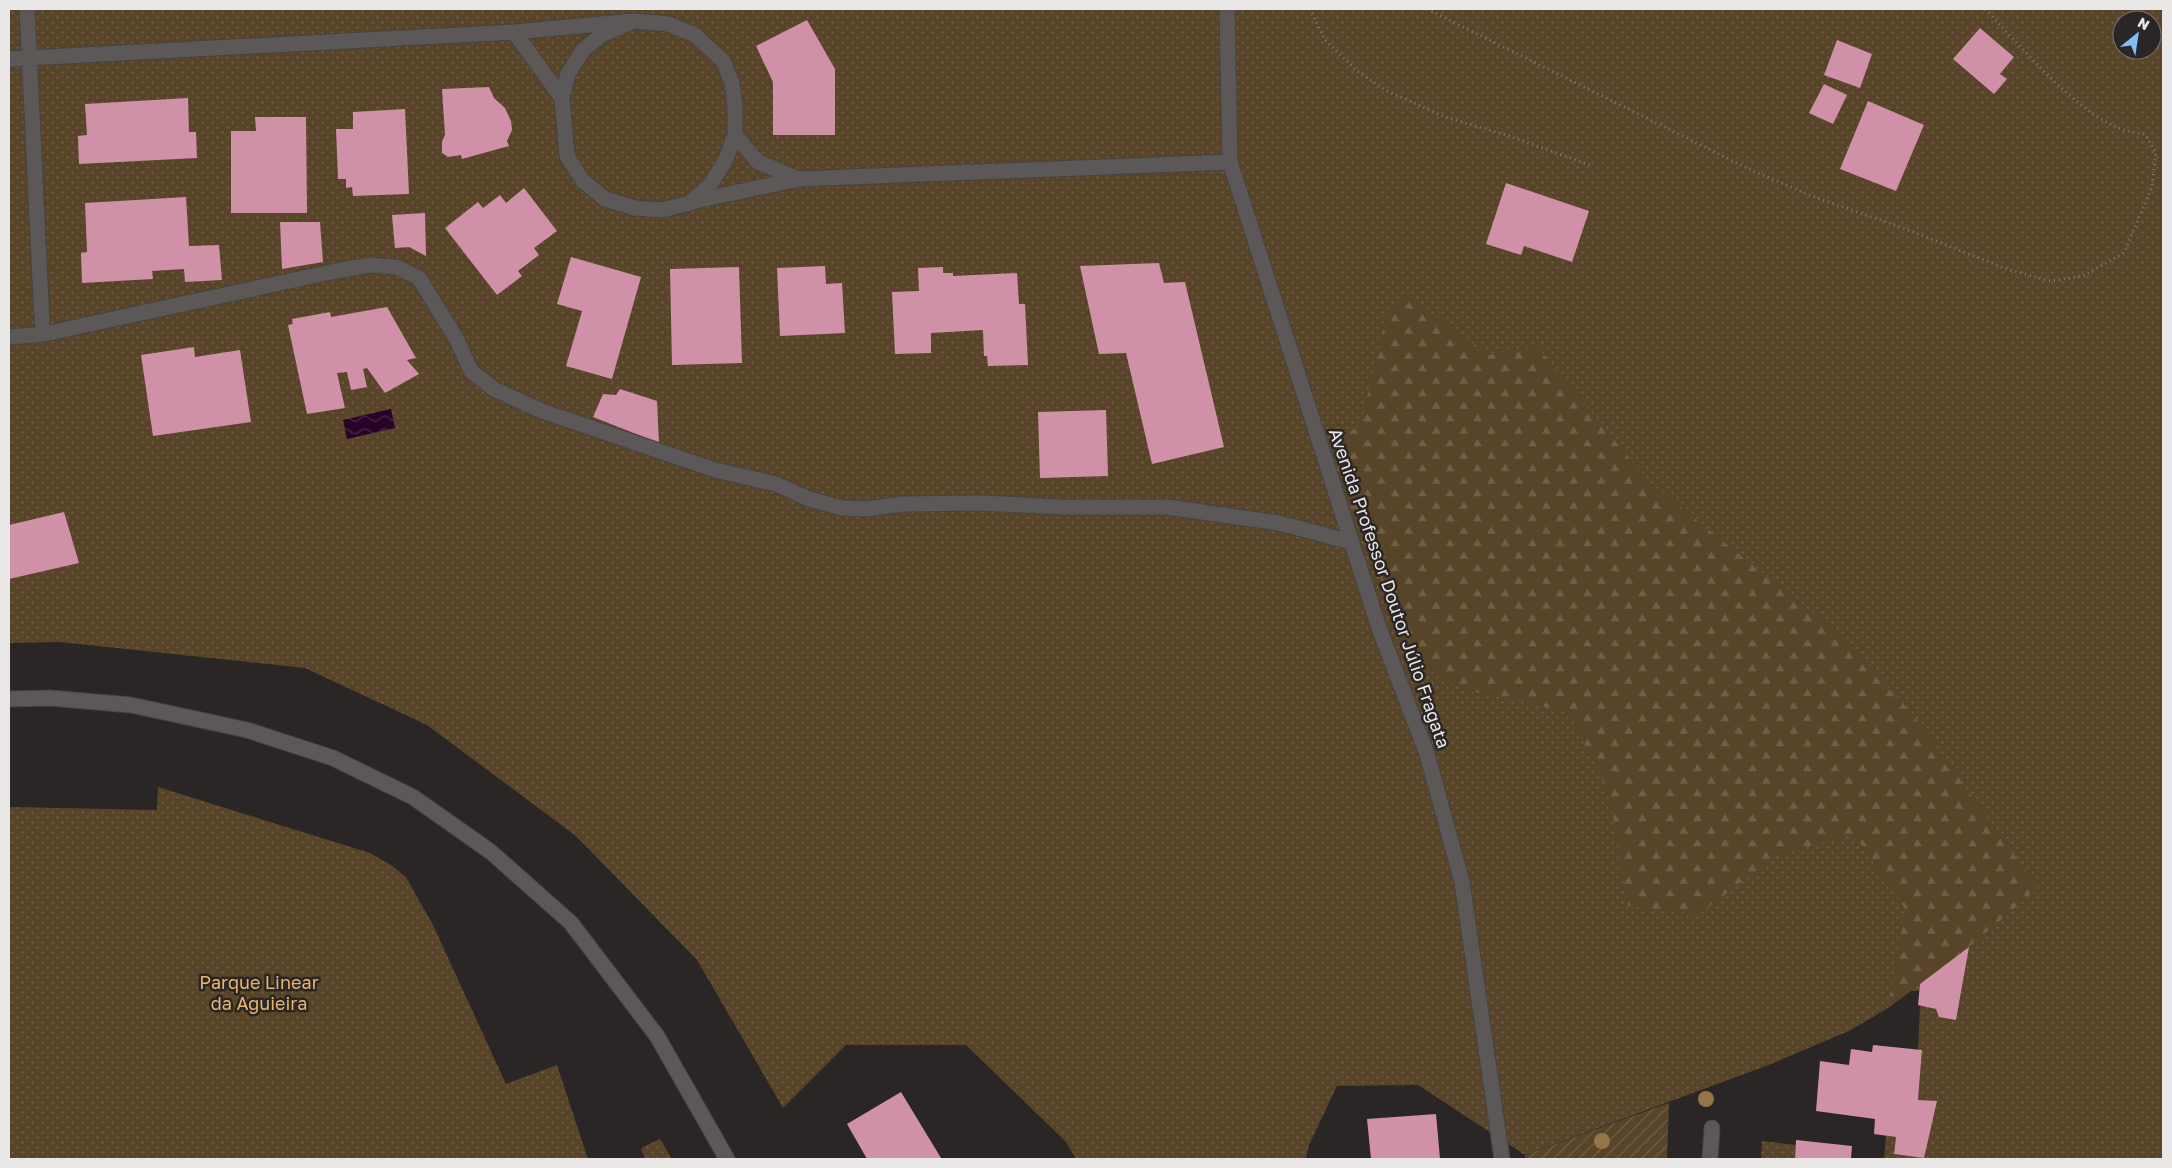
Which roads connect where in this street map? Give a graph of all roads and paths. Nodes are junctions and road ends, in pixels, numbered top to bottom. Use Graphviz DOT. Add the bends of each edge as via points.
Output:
graph roads {
  1 [pos="27,9"];
  2 [pos="1227,9"];
  3 [pos="1310,9"];
  4 [pos="1427,9"];
  5 [pos="1985,9"];
  6 [pos="634,21"];
  7 [pos="514,32"];
  8 [pos="28,58"];
  9 [pos="9,59"];
  10 [pos="562,98"];
  11 [pos="735,135"];
  12 [pos="1230,162"];
  13 [pos="1590,165"];
  14 [pos="799,179"];
  15 [pos="690,203"];
  16 [pos="42,322"];
  17 [pos="9,337"];
  18 [pos="1351,542"];
  19 [pos="9,699"];
  20 [pos="1712,1128"];
  21 [pos="1501,1158"];
  22 [pos="727,1159"];
  23 [pos="1710,1159"];
  1 -- 8 [label="street"];
  2 -- 12 [label="street, Avenida Professor Doutor Júlio Fragata"];
  3 -- 13 [label="path" via="1325,40 1357,71 1387,91 1445,117"];
  4 -- 5 [label="path" via="1749,169 1809,194 2007,269 2050,282 2083,276 2124,253 2152,187 2156,153 2145,134 2121,129 2085,108"];
  6 -- 7 [label="street"];
  6 -- 10 [label="street" via="603,34 583,50 568,74"];
  6 -- 11 [label="street" via="668,24 695,35 723,61 732,83 736,106"];
  7 -- 8 [label="street"];
  7 -- 10 [label="street"];
  8 -- 9 [label="street"];
  8 -- 16 [label="street"];
  10 -- 15 [label="street" via="567,156 583,181 605,199 635,208 662,210"];
  11 -- 14 [label="street" via="758,162"];
  11 -- 15 [label="street" via="725,161 710,185"];
  12 -- 14 [label="street"];
  12 -- 18 [label="street, Avenida Professor Doutor Júlio Fragata"];
  14 -- 15 [label="street"];
  17 -- 18 [label="street" via="44,334 350,268 397,266 418,278 457,340 471,371 494,389 542,411 715,470 776,484 809,499 842,508 867,509 902,504 980,502 1167,507 1279,522"];
  18 -- 21 [label="street, Avenida Professor Doutor Júlio Fragata" via="1379,628 1427,754 1462,882"];
  19 -- 22 [label="street" via="50,698 132,705 247,730 333,758 413,797 490,852 571,923 657,1036"];
  20 -- 23 [label="street"];
}
